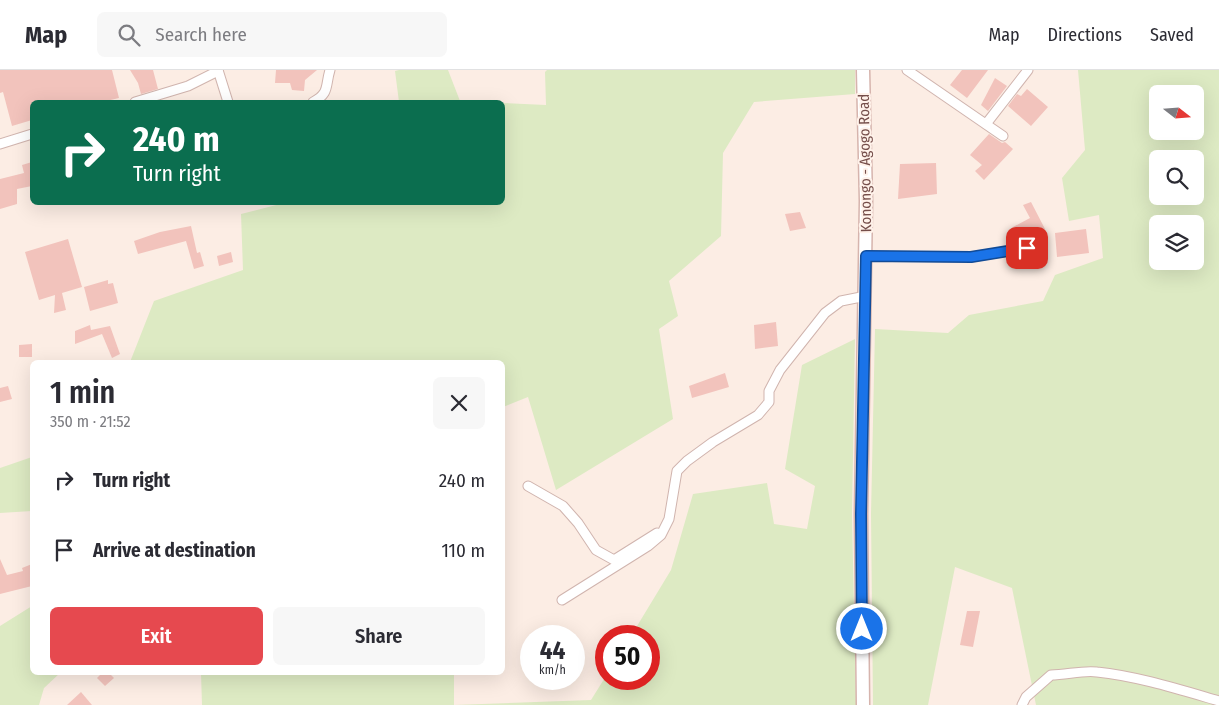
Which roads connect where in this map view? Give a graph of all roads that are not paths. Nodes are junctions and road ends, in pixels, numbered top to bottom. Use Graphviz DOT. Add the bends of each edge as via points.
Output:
graph roads {
  1 [pos="218,70"];
  2 [pos="330,70"];
  3 [pos="863,70"];
  4 [pos="907,70"];
  5 [pos="1028,70"];
  6 [pos="142,100"];
  7 [pos="227,100"];
  8 [pos="317,100"];
  9 [pos="986,124"];
  10 [pos="30,135"];
  11 [pos="1003,136"];
  12 [pos="0,144"];
  13 [pos="1027,248"];
  14 [pos="866,256"];
  15 [pos="866,296"];
  16 [pos="528,486"];
  17 [pos="657,533"];
  18 [pos="562,600"];
  19 [pos="1219,701"];
  20 [pos="863,705"];
  21 [pos="1022,705"];
  1 -- 6 [label="street" via="188,86"];
  1 -- 7 [label="street"];
  2 -- 8 [label="street" via="327,89"];
  3 -- 14 [label="main road, Konongo - Agogo Road"];
  4 -- 9 [label="street"];
  5 -- 9 [label="street"];
  9 -- 11 [label="street"];
  10 -- 12 [label="street"];
  13 -- 14 [label="street" via="971,257"];
  14 -- 15 [label="main road, Konongo - Agogo Road"];
  15 -- 18 [label="street" via="841,301 825,313 780,370 769,391 769,402 758,415 713,442 677,471 669,519 661,535"];
  15 -- 20 [label="main road, Konongo - Agogo Road" via="861,514"];
  16 -- 17 [label="street" via="563,506 596,550 614,560"];
  19 -- 21 [label="street" via="1096,671 1051,675 1026,697"];
}
